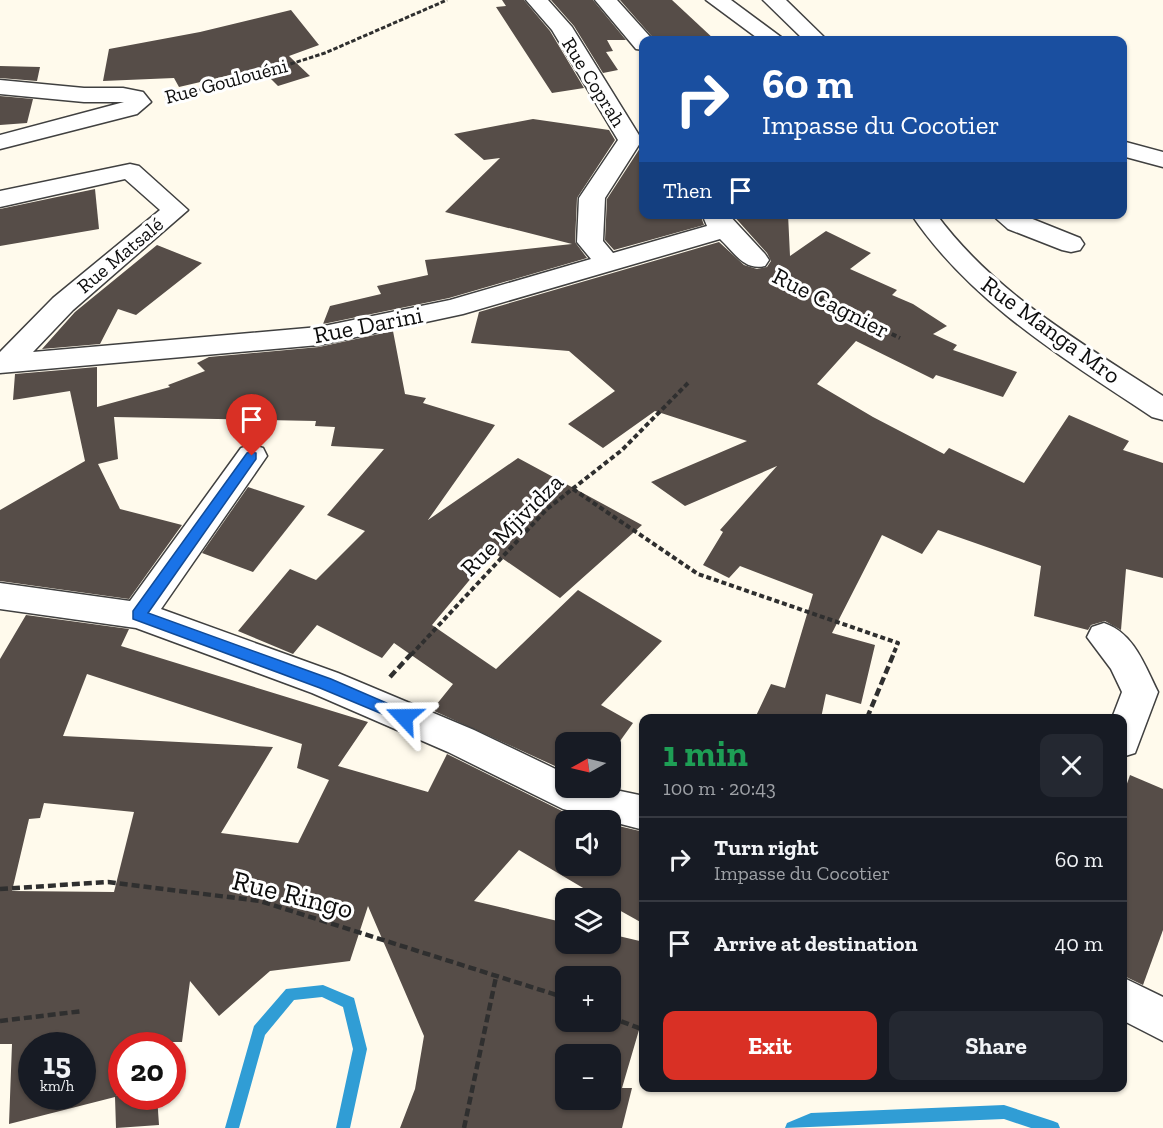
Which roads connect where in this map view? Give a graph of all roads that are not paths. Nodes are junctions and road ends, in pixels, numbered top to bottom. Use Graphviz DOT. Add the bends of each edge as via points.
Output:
graph roads {
  1 [pos="537,0"];
  2 [pos="606,0"];
  3 [pos="717,0"];
  4 [pos="774,0"];
  5 [pos="768,36"];
  6 [pos="812,36"];
  7 [pos="639,38"];
  8 [pos="0,87"];
  9 [pos="0,142"];
  10 [pos="1127,149"];
  11 [pos="1163,160"];
  12 [pos="0,199"];
  13 [pos="926,219"];
  14 [pos="1010,219"];
  15 [pos="720,222"];
  16 [pos="1071,244"];
  17 [pos="756,260"];
  18 [pos="607,262"];
  19 [pos="4,363"];
  20 [pos="1163,410"];
  21 [pos="252,456"];
  22 [pos="0,596"];
  23 [pos="138,615"];
  24 [pos="1104,637"];
  25 [pos="1127,728"];
  26 [pos="639,812"];
  27 [pos="1127,1000"];
  28 [pos="1163,1020"];
  1 -- 18 [label="street, Rue Coprah" via="561,27 630,140 592,198 590,242"];
  2 -- 7 [label="street"];
  3 -- 5 [label="street"];
  4 -- 6 [label="street"];
  8 -- 9 [label="street, Rue Goulouéni" via="123,95 139,102 129,109"];
  10 -- 11 [label="street"];
  12 -- 19 [label="street, Rue Matsalé" via="130,171 176,210 63,304"];
  13 -- 20 [label="street, Rue Manga Mro" via="936,236 975,274 1033,322"];
  14 -- 16 [label="street"];
  15 -- 17 [label="street, Rue Cagnier"];
  15 -- 18 [label="street, Rue Darini"];
  18 -- 19 [label="street, Rue Darini" via="453,308 319,336"];
  21 -- 23 [label="street"];
  22 -- 23 [label="street"];
  23 -- 26 [label="street" via="366,701 461,741 576,797"];
  24 -- 25 [label="street" via="1125,660 1140,692"];
  27 -- 28 [label="street"];
}
